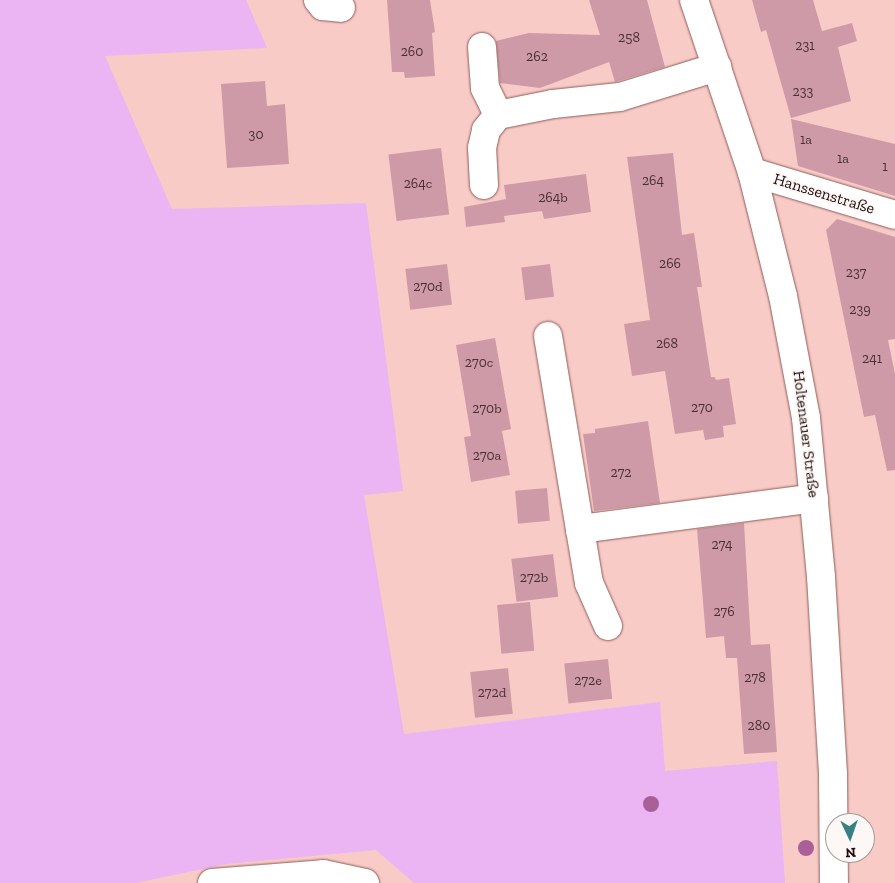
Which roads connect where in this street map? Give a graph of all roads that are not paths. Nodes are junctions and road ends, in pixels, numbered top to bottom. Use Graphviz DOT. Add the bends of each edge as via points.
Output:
graph roads {
  1 [pos="694,0"];
  2 [pos="482,47"];
  3 [pos="716,67"];
  4 [pos="498,115"];
  5 [pos="752,172"];
  6 [pos="484,185"];
  7 [pos="895,215"];
  8 [pos="548,336"];
  9 [pos="814,498"];
  10 [pos="580,529"];
  11 [pos="608,626"];
  12 [pos="212,883"];
  13 [pos="365,883"];
  14 [pos="834,883"];
  1 -- 3 [label="street, Holtenauer Straße"];
  2 -- 4 [label="street" via="485,88"];
  3 -- 4 [label="street" via="620,96"];
  3 -- 5 [label="street, Holtenauer Straße"];
  4 -- 6 [label="street" via="486,130 482,148"];
  5 -- 7 [label="street, Hanssenstraße"];
  5 -- 9 [label="street, Holtenauer Straße" via="799,371"];
  8 -- 10 [label="street" via="562,365"];
  9 -- 10 [label="street"];
  9 -- 14 [label="street, Holtenauer Straße" via="833,775"];
  10 -- 11 [label="street" via="589,583"];
  12 -- 13 [label="street" via="323,874"];
}
